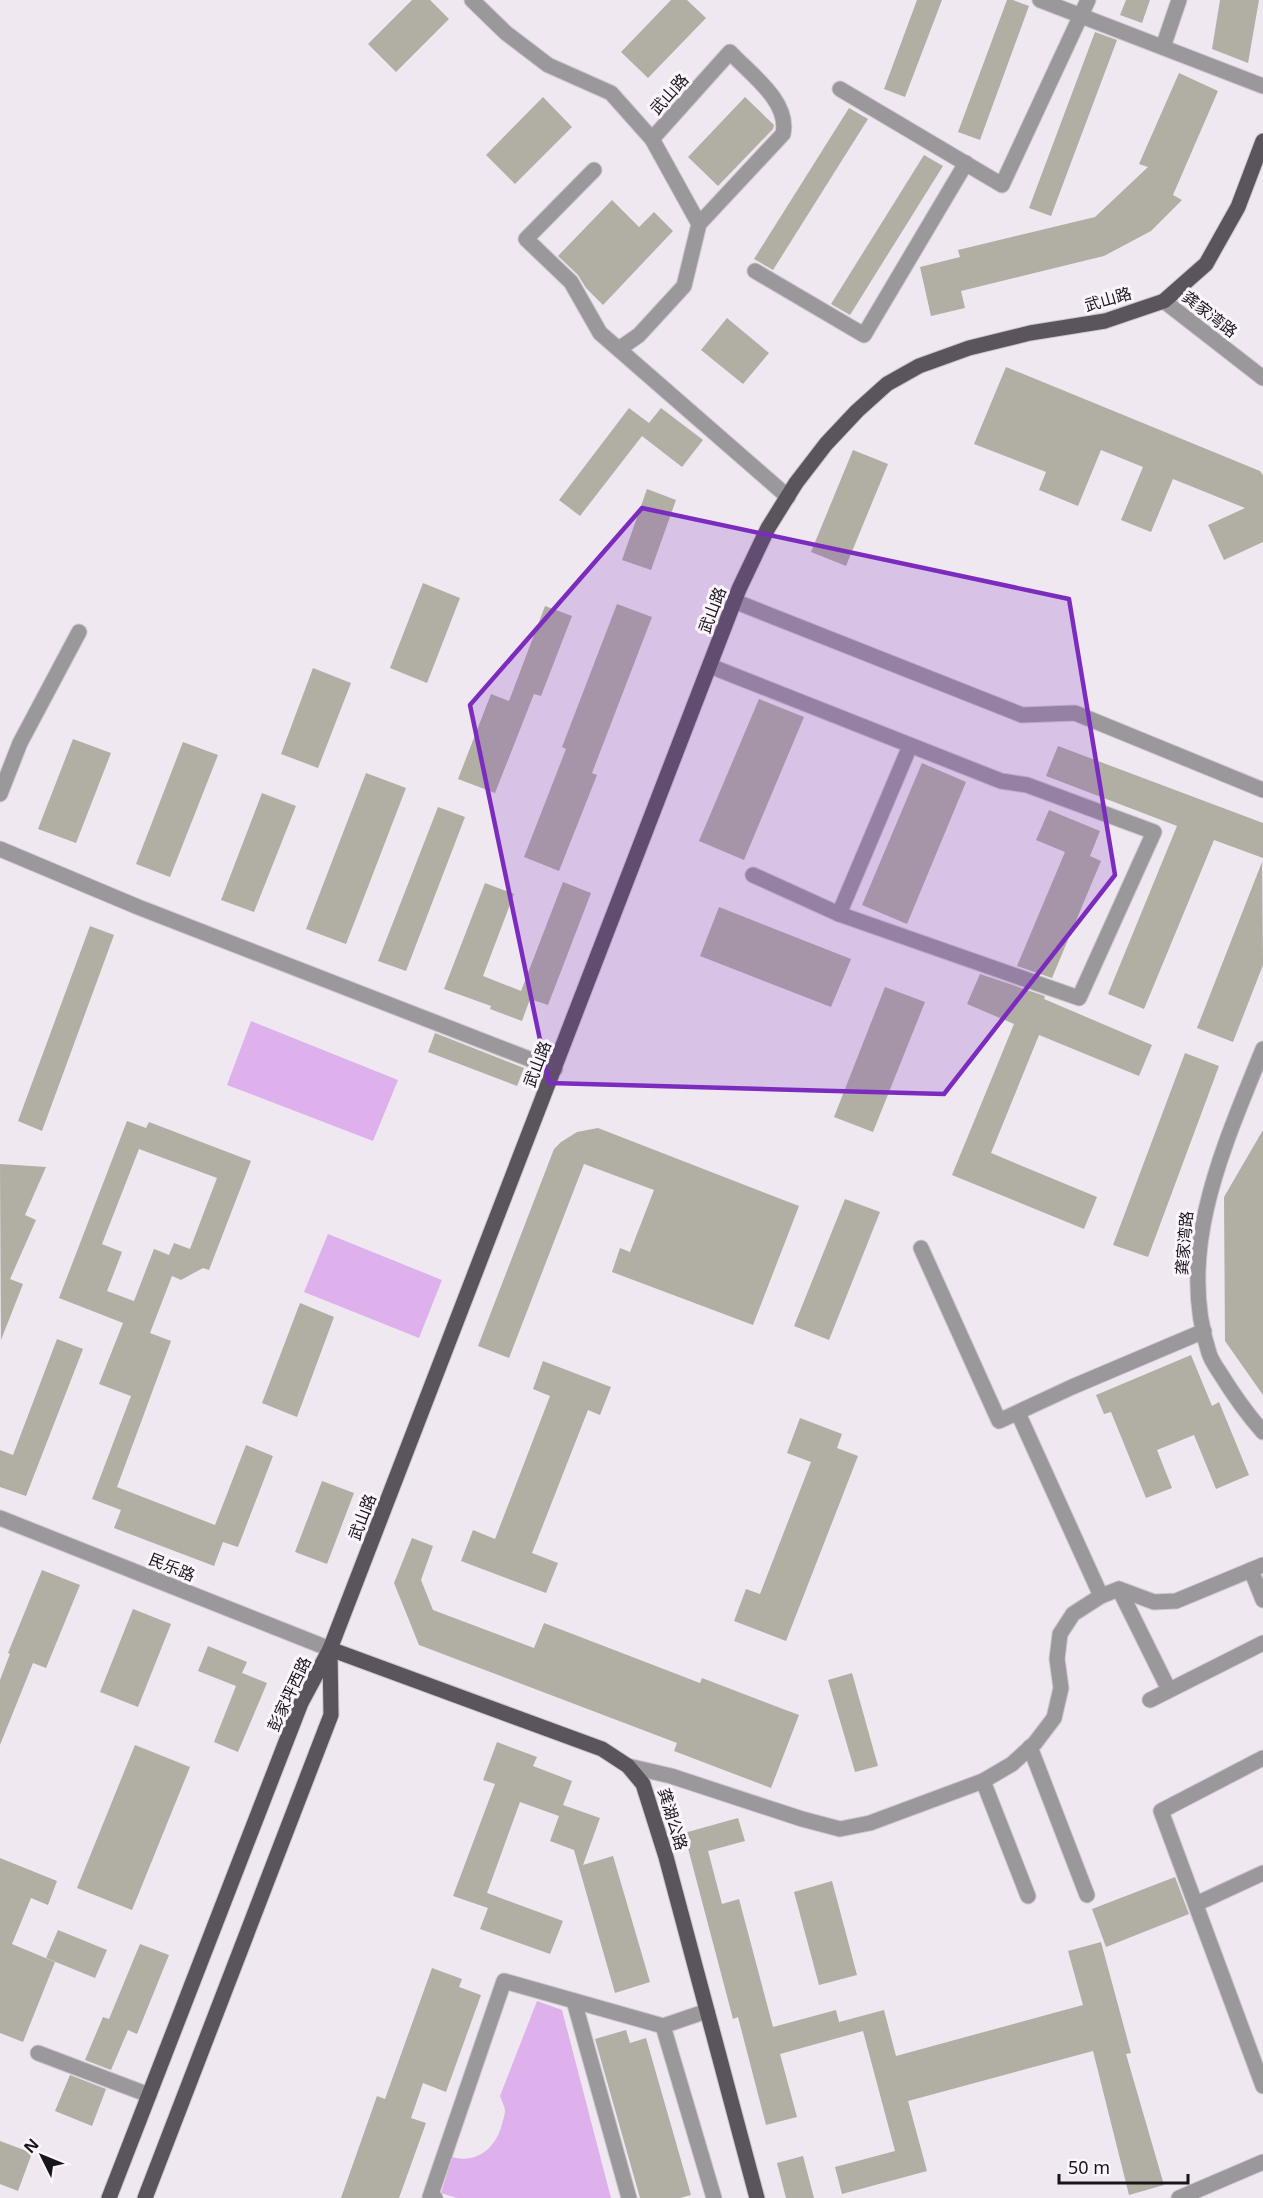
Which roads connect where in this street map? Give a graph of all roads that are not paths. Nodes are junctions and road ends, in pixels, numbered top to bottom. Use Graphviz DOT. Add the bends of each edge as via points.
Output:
graph roads {
  1 [pos="472,0"];
  2 [pos="1040,0"];
  3 [pos="1088,0"];
  4 [pos="1179,0"];
  5 [pos="1082,16"];
  6 [pos="1162,47"];
  7 [pos="1263,86"];
  8 [pos="840,89"];
  9 [pos="652,139"];
  10 [pos="1263,141"];
  11 [pos="966,163"];
  12 [pos="594,170"];
  13 [pos="699,224"];
  14 [pos="755,271"];
  15 [pos="1164,301"];
  16 [pos="619,349"];
  17 [pos="1263,378"];
  18 [pos="788,497"];
  19 [pos="734,602"];
  20 [pos="80,632"];
  21 [pos="710,666"];
  22 [pos="910,746"];
  23 [pos="1263,790"];
  24 [pos="0,794"];
  25 [pos="0,849"];
  26 [pos="753,875"];
  27 [pos="839,914"];
  28 [pos="1263,1049"];
  29 [pos="555,1069"];
  30 [pos="921,1248"];
  31 [pos="1204,1331"];
  32 [pos="1018,1413"];
  33 [pos="1263,1432"];
  34 [pos="0,1518"];
  35 [pos="1257,1567"];
  36 [pos="1119,1589"];
  37 [pos="1101,1596"];
  38 [pos="1263,1600"];
  39 [pos="1263,1643"];
  40 [pos="330,1649"];
  41 [pos="1169,1690"];
  42 [pos="1150,1700"];
  43 [pos="1030,1748"];
  44 [pos="1263,1758"];
  45 [pos="628,1766"];
  46 [pos="983,1781"];
  47 [pos="1263,1874"];
  48 [pos="1028,1896"];
  49 [pos="1087,1896"];
  50 [pos="1196,1904"];
  51 [pos="574,2001"];
  52 [pos="707,2011"];
  53 [pos="663,2026"];
  54 [pos="38,2053"];
  55 [pos="1263,2086"];
  56 [pos="149,2096"];
  57 [pos="1263,2162"];
  58 [pos="109,2198"];
  59 [pos="145,2198"];
  60 [pos="435,2198"];
  61 [pos="629,2198"];
  62 [pos="714,2198"];
  63 [pos="757,2198"];
  64 [pos="1179,2198"];
  1 -- 9 [label="street, 武山路" via="548,65 610,93"];
  2 -- 5 [label="street"];
  3 -- 5 [label="street"];
  4 -- 6 [label="street"];
  5 -- 6 [label="street"];
  5 -- 11 [label="street" via="1002,184"];
  6 -- 7 [label="street"];
  8 -- 11 [label="street"];
  9 -- 13 [label="street, 武山路"];
  9 -- 13 [label="street, 武山路" via="730,52 781,108 783,134"];
  10 -- 15 [label="main road, 武山路" via="1238,207 1206,264"];
  11 -- 14 [label="street" via="864,335"];
  12 -- 16 [label="street" via="526,239 571,282 600,333"];
  13 -- 16 [label="street, 武山路" via="684,286 639,334"];
  15 -- 17 [label="street, 龚家湾路"];
  15 -- 18 [label="main road, 武山路" via="1105,321 969,348 919,366 887,384 857,411 826,444"];
  16 -- 18 [label="street"];
  18 -- 19 [label="main road, 武山路" via="768,528"];
  19 -- 21 [label="main road, 武山路"];
  19 -- 23 [label="street" via="1022,715 1075,713"];
  20 -- 24 [label="street" via="20,742"];
  21 -- 22 [label="street"];
  21 -- 29 [label="main road, 武山路"];
  22 -- 27 [label="street"];
  22 -- 27 [label="street" via="1154,832 1079,998"];
  25 -- 29 [label="street" via="138,907"];
  26 -- 27 [label="street"];
  28 -- 31 [label="street, 龚家湾路" via="1228,1135 1206,1204 1198,1261"];
  29 -- 40 [label="main road, 武山路"];
  30 -- 32 [label="street" via="999,1421"];
  31 -- 32 [label="street"];
  31 -- 33 [label="street, 龚家湾路" via="1209,1355 1241,1406"];
  32 -- 37 [label="street"];
  34 -- 40 [label="street, 民乐路"];
  35 -- 36 [label="street" via="1176,1601 1154,1602"];
  35 -- 38 [label="street"];
  36 -- 37 [label="street"];
  36 -- 41 [label="street"];
  37 -- 43 [label="street" via="1073,1614 1060,1634 1057,1659 1061,1688 1054,1718"];
  39 -- 41 [label="street"];
  40 -- 45 [label="main road, 龚湖公路" via="602,1749"];
  40 -- 56 [label="main road, 彭家坪西路" via="301,1703"];
  40 -- 59 [label="main road, 彭家坪西路" via="331,1715"];
  41 -- 42 [label="street"];
  43 -- 46 [label="street"];
  43 -- 49 [label="street"];
  44 -- 50 [label="street" via="1161,1811"];
  45 -- 46 [label="street" via="840,1829 870,1824"];
  45 -- 52 [label="main road, 龚湖公路" via="643,1784"];
  46 -- 48 [label="street"];
  47 -- 50 [label="street"];
  50 -- 55 [label="street"];
  51 -- 53 [label="street"];
  51 -- 60 [label="street" via="504,1982 430,2196"];
  51 -- 61 [label="street"];
  52 -- 53 [label="street"];
  52 -- 63 [label="main road, 龚湖公路"];
  53 -- 62 [label="street"];
  54 -- 56 [label="street"];
  56 -- 58 [label="main road, 彭家坪西路"];
  57 -- 64 [label="street"];
}
